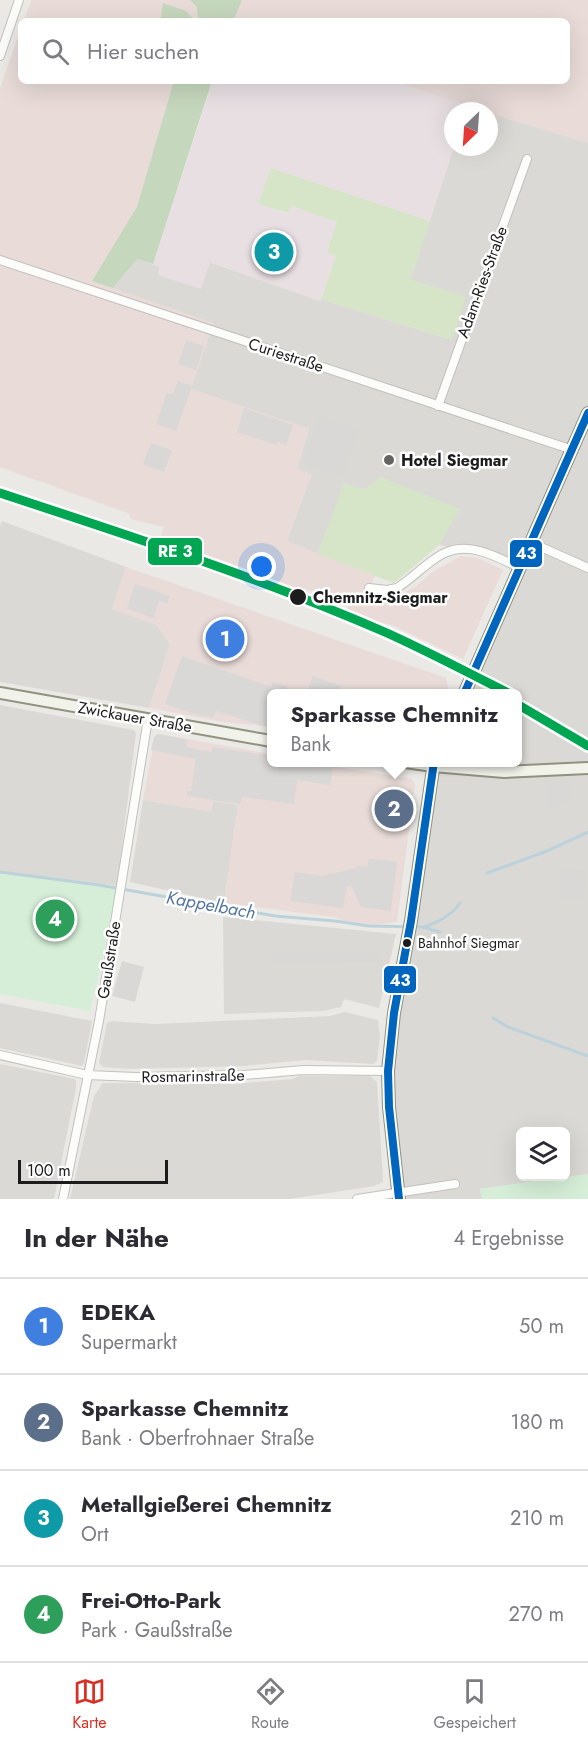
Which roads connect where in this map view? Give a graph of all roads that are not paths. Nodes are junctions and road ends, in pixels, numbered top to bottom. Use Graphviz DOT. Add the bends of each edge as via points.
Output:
graph roads {
  1 [pos="19,0"];
  2 [pos="0,56"];
  3 [pos="527,159"];
  4 [pos="0,260"];
  5 [pos="438,406"];
  6 [pos="588,413"];
  7 [pos="573,450"];
  8 [pos="532,543"];
  9 [pos="520,568"];
  10 [pos="588,568"];
  11 [pos="369,588"];
  12 [pos="466,689"];
  13 [pos="0,693"];
  14 [pos="148,719"];
  15 [pos="267,740"];
  16 [pos="434,767"];
  17 [pos="460,767"];
  18 [pos="588,768"];
  19 [pos="0,1055"];
  20 [pos="388,1071"];
  21 [pos="87,1075"];
  22 [pos="455,1184"];
  23 [pos="398,1196"];
  24 [pos="63,1199"];
  25 [pos="357,1199"];
  1 -- 2 [label="street"];
  3 -- 5 [label="street, Adam-Ries-Straße"];
  4 -- 5 [label="street, Curiestraße"];
  5 -- 7 [label="street, Curiestraße"];
  6 -- 7 [label="main road"];
  7 -- 8 [label="main road"];
  8 -- 9 [label="main road"];
  8 -- 10 [label="street"];
  9 -- 11 [label="street" via="480,551 449,551 397,588"];
  9 -- 12 [label="main road"];
  13 -- 14 [label="main road, Zwickauer Straße"];
  14 -- 15 [label="main road, Zwickauer Straße"];
  14 -- 21 [label="street, Gaußstraße"];
  16 -- 20 [label="main road"];
  17 -- 18 [label="main road" via="504,772"];
  19 -- 21 [label="street, Rosmarinstraße"];
  20 -- 21 [label="street, Rosmarinstraße"];
  20 -- 23 [label="main road"];
  21 -- 24 [label="street, Gaußstraße"];
  22 -- 23 [label="street"];
  23 -- 25 [label="street"];
}
